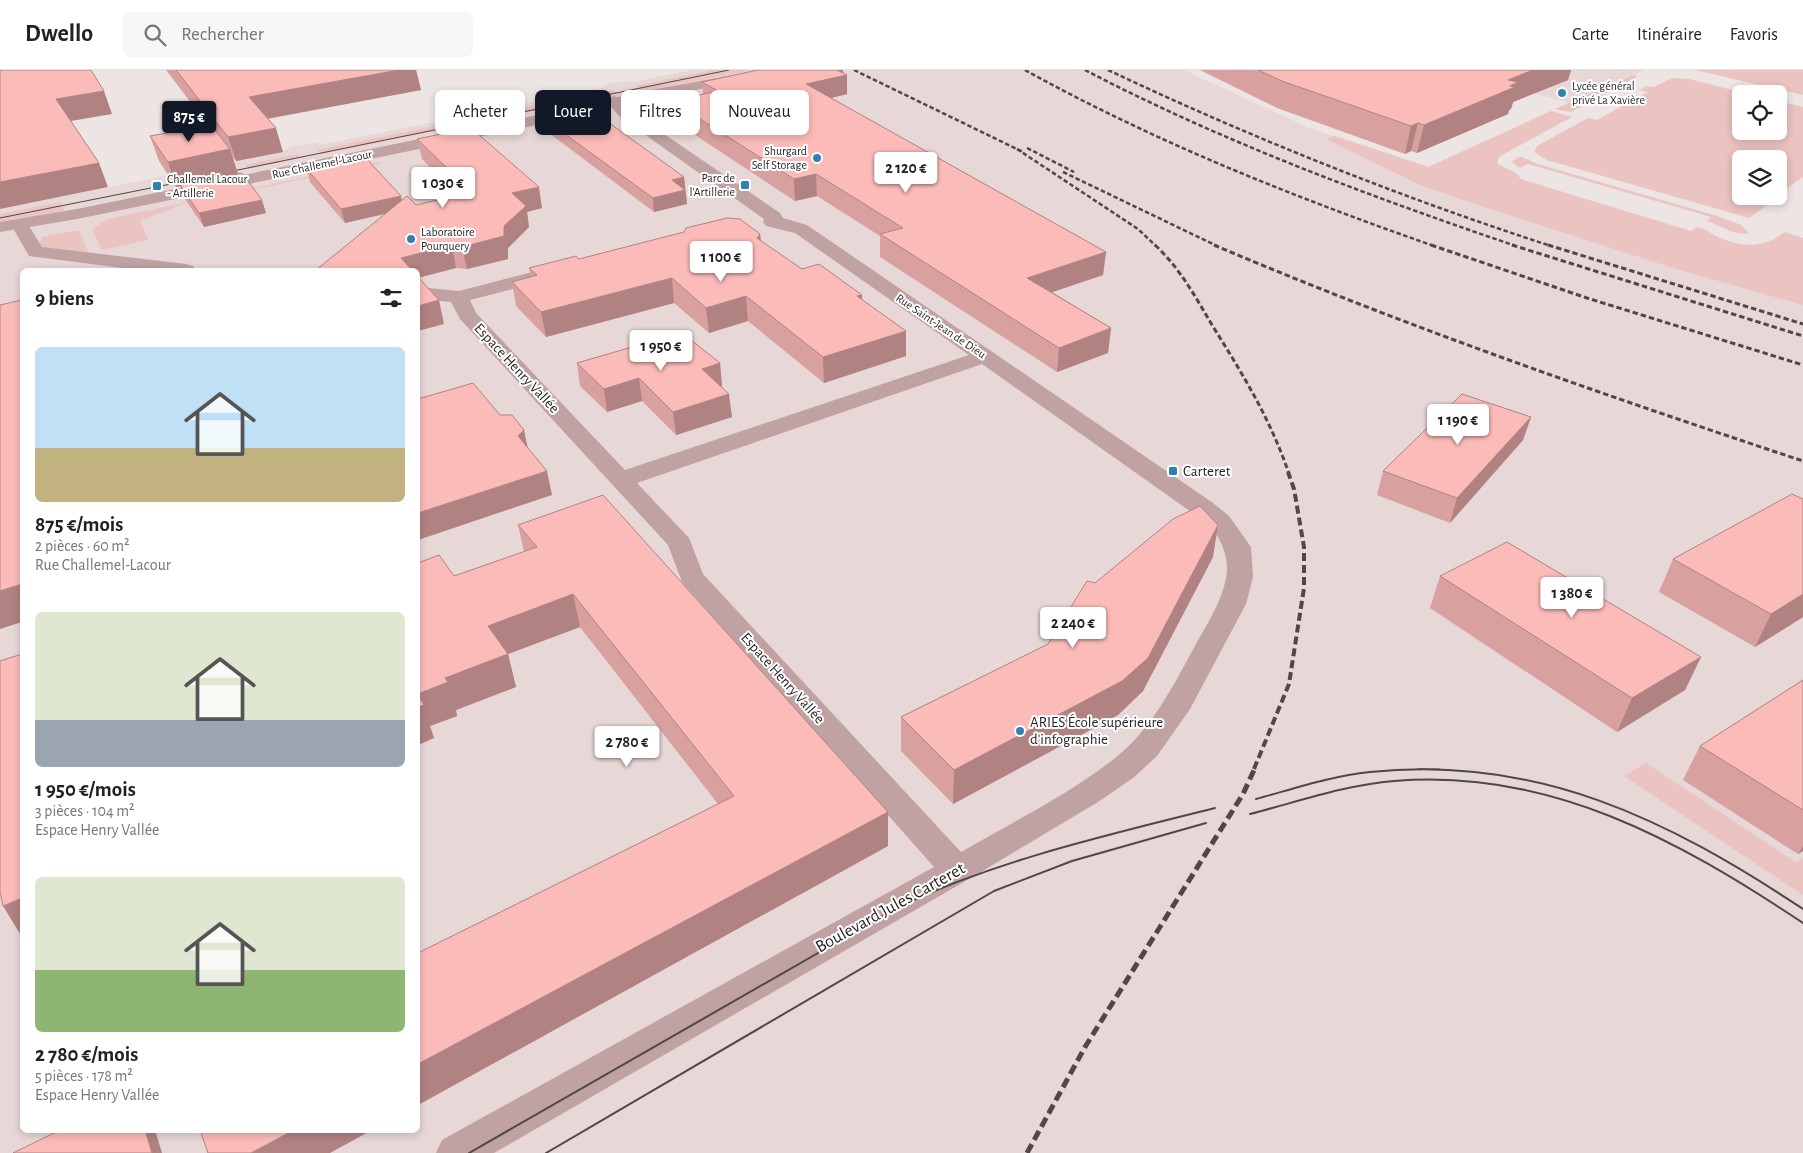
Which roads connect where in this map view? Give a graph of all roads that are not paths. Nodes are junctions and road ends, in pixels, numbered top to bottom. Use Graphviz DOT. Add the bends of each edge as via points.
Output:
graph roads {
  1 [pos="785,70"];
  2 [pos="616,104"];
  3 [pos="77,214"];
  4 [pos="0,227"];
  5 [pos="23,230"];
  6 [pos="0,235"];
  7 [pos="169,268"];
  8 [pos="565,270"];
  9 [pos="420,293"];
  10 [pos="459,297"];
  11 [pos="986,356"];
  12 [pos="621,480"];
  13 [pos="1240,577"];
  14 [pos="957,870"];
  15 [pos="456,1153"];
  1 -- 2 [label="street, Rue Challemel-Lacour"];
  2 -- 3 [label="street, Rue Challemel-Lacour"];
  2 -- 11 [label="street, Rue Saint-Jean de Dieu" via="774,217 764,223 788,224 801,229"];
  3 -- 4 [label="street, Rue Challemel-Lacour"];
  3 -- 5 [label="street, Rue Challemel-Lacour"];
  5 -- 6 [label="street, Rue Challemel-Lacour"];
  5 -- 7 [label="street" via="36,252"];
  8 -- 10 [label="street"];
  9 -- 10 [label="street"];
  10 -- 12 [label="street, Espace Henry Vallée" via="467,315"];
  11 -- 12 [label="street"];
  11 -- 13 [label="street, Rue Saint-Jean de Dieu" via="1220,521 1238,547"];
  12 -- 14 [label="street, Espace Henry Vallée" via="680,544 690,576"];
  13 -- 14 [label="street, Boulevard Jules Carteret" via="1232,604 1179,702 1146,748 1122,770 1087,794"];
  14 -- 15 [label="street, Boulevard Jules Carteret"];
}
